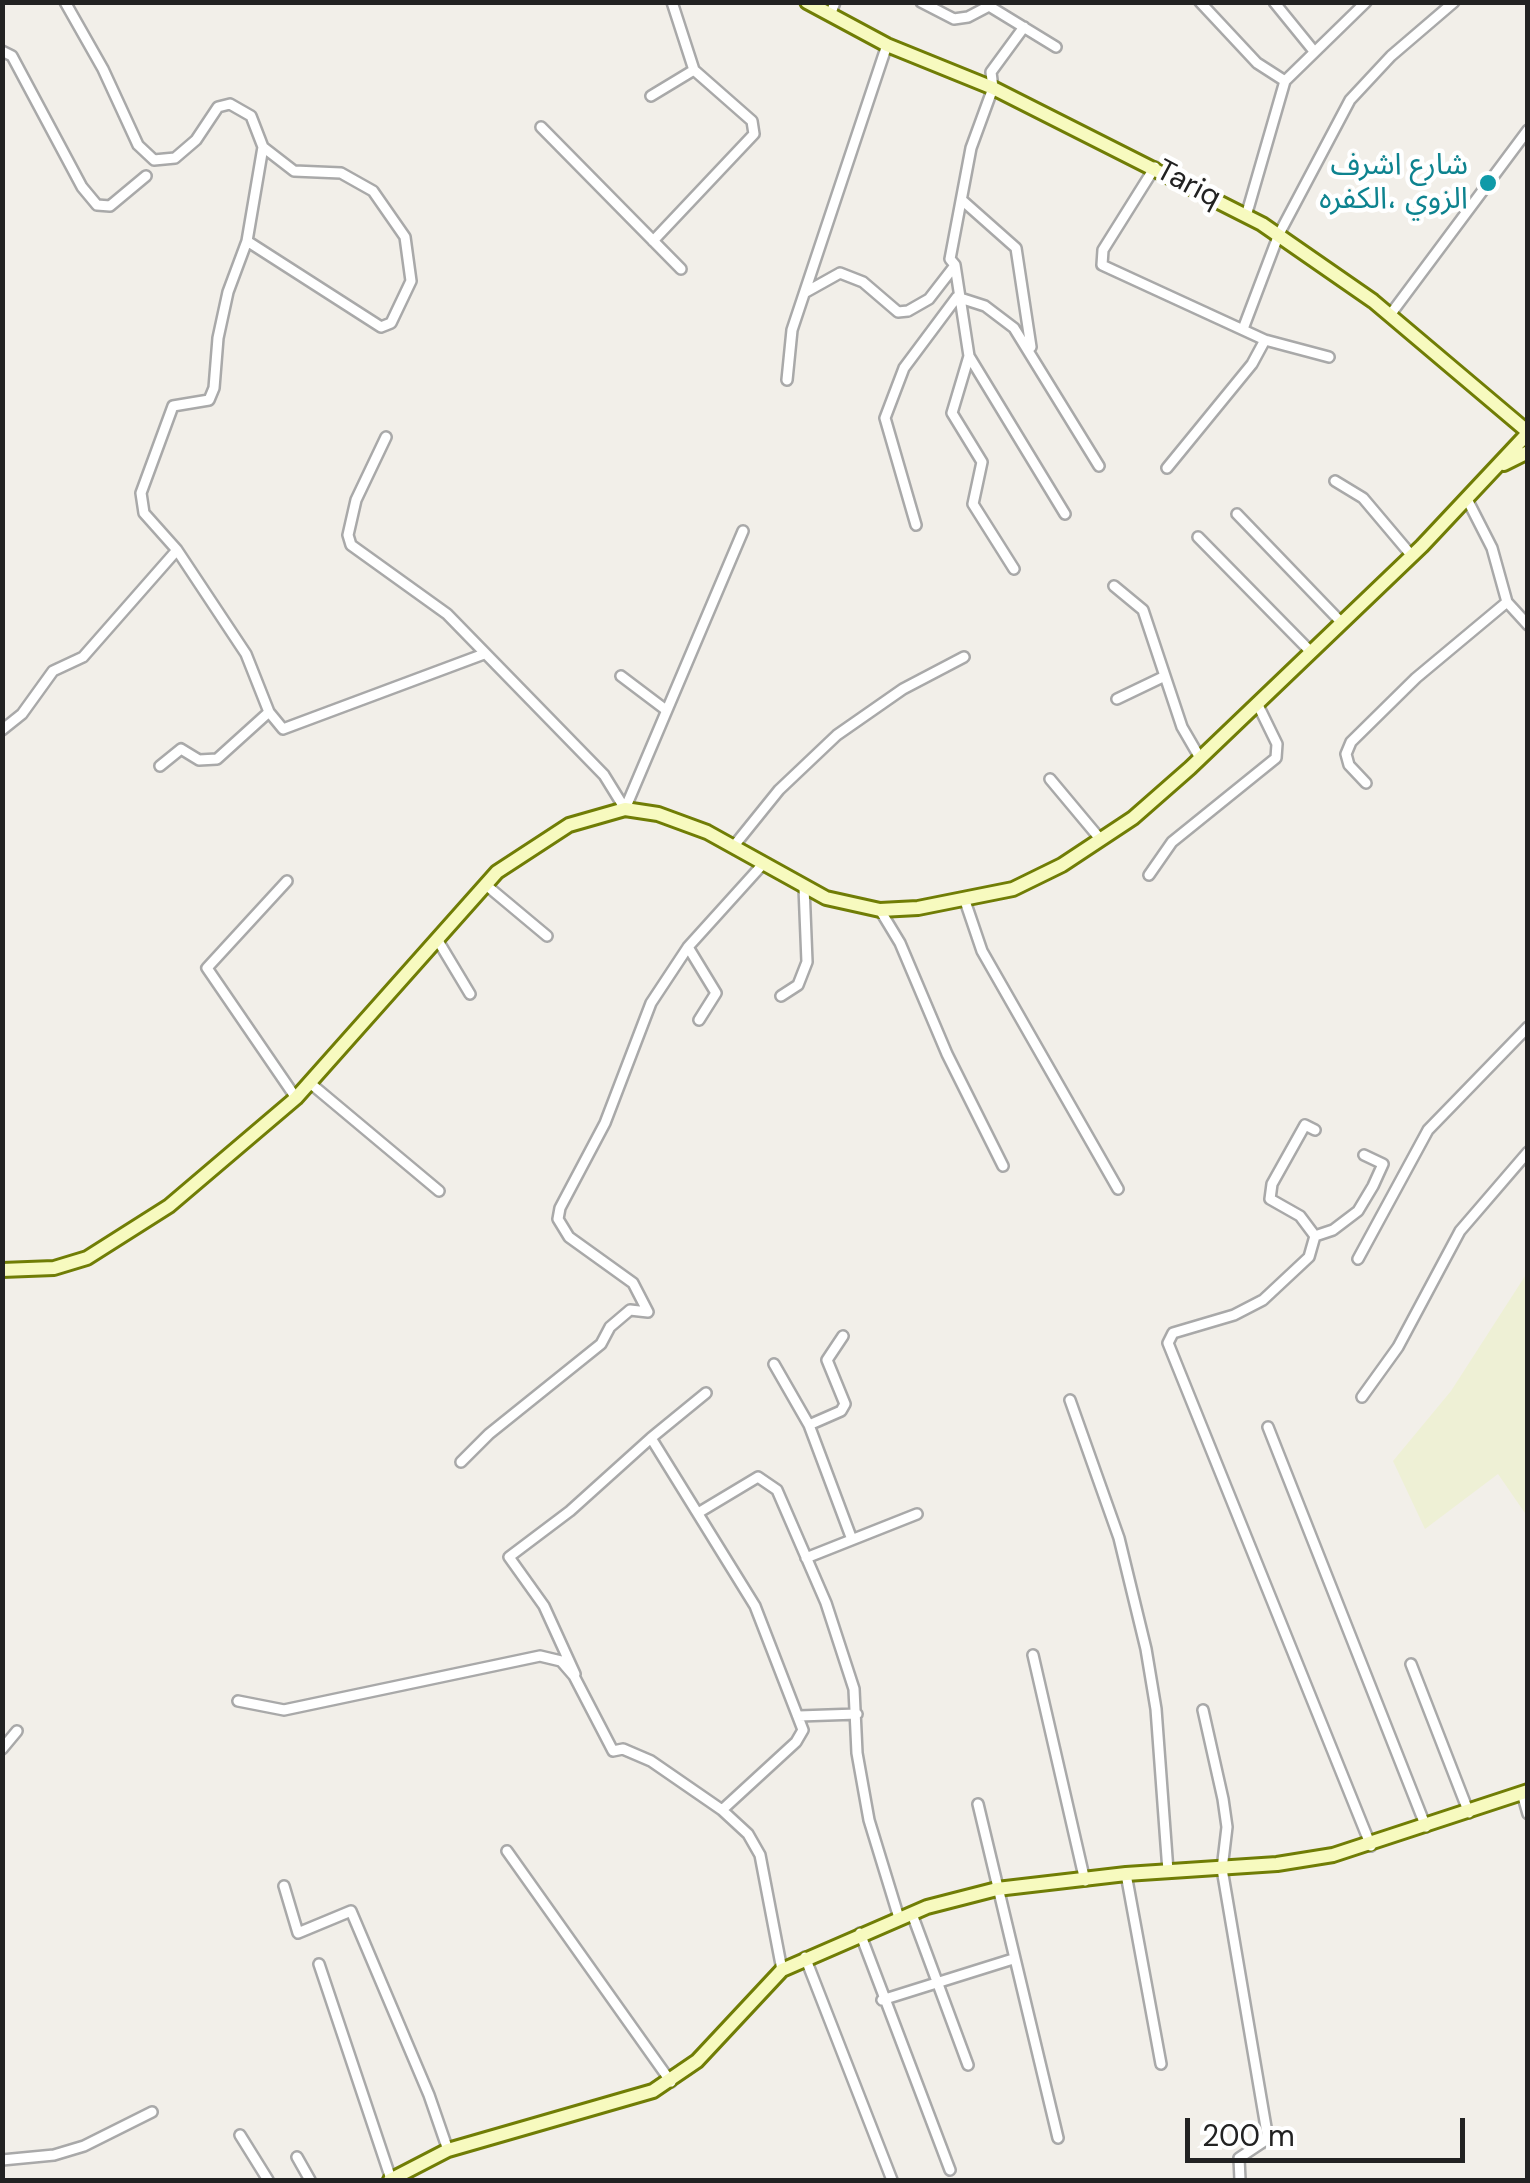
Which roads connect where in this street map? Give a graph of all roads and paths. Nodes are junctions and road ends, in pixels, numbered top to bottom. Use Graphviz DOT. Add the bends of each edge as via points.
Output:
graph roads {
  1 [pos="64,2"];
  2 [pos="672,2"];
  3 [pos="807,2"];
  4 [pos="920,2"];
  5 [pos="1200,2"];
  6 [pos="1274,2"];
  7 [pos="1366,2"];
  8 [pos="1454,2"];
  9 [pos="833,8"];
  10 [pos="1024,27"];
  11 [pos="888,45"];
  12 [pos="1056,47"];
  13 [pos="1313,50"];
  14 [pos="2,51"];
  15 [pos="694,70"];
  16 [pos="1285,81"];
  17 [pos="993,88"];
  18 [pos="652,96"];
  19 [pos="540,128"];
  20 [pos="1528,130"];
  21 [pos="263,147"];
  22 [pos="1155,167"];
  23 [pos="146,176"];
  24 [pos="962,201"];
  25 [pos="1246,216"];
  26 [pos="1279,234"];
  27 [pos="247,241"];
  28 [pos="653,241"];
  29 [pos="955,265"];
  30 [pos="681,269"];
  31 [pos="806,292"];
  32 [pos="957,297"];
  33 [pos="1390,315"];
  34 [pos="1243,329"];
  35 [pos="1265,340"];
  36 [pos="1031,350"];
  37 [pos="969,356"];
  38 [pos="1329,357"];
  39 [pos="787,380"];
  40 [pos="1510,418"];
  41 [pos="1528,433"];
  42 [pos="386,437"];
  43 [pos="1528,454"];
  44 [pos="1506,462"];
  45 [pos="1099,466"];
  46 [pos="1167,468"];
  47 [pos="1334,481"];
  48 [pos="1468,501"];
  49 [pos="1065,514"];
  50 [pos="1237,514"];
  51 [pos="916,525"];
  52 [pos="743,531"];
  53 [pos="1198,537"];
  54 [pos="177,550"];
  55 [pos="1412,556"];
  56 [pos="1014,569"];
  57 [pos="1114,586"];
  58 [pos="1507,602"];
  59 [pos="1342,622"];
  60 [pos="1528,625"];
  61 [pos="1310,652"];
  62 [pos="484,654"];
  63 [pos="964,657"];
  64 [pos="620,676"];
  65 [pos="1165,676"];
  66 [pos="1117,699"];
  67 [pos="1257,704"];
  68 [pos="666,710"];
  69 [pos="269,712"];
  70 [pos="2,730"];
  71 [pos="1200,758"];
  72 [pos="160,766"];
  73 [pos="1050,779"];
  74 [pos="1366,783"];
  75 [pos="626,809"];
  76 [pos="1101,840"];
  77 [pos="733,847"];
  78 [pos="764,864"];
  79 [pos="1149,874"];
  80 [pos="287,881"];
  81 [pos="486,885"];
  82 [pos="804,887"];
  83 [pos="964,898"];
  84 [pos="880,910"];
  85 [pos="547,936"];
  86 [pos="437,939"];
  87 [pos="688,947"];
  88 [pos="470,994"];
  89 [pos="781,996"];
  90 [pos="699,1020"];
  91 [pos="1528,1027"];
  92 [pos="310,1083"];
  93 [pos="296,1098"];
  94 [pos="1316,1130"];
  95 [pos="1528,1152"];
  96 [pos="1364,1155"];
  97 [pos="1003,1166"];
  98 [pos="1118,1189"];
  99 [pos="439,1191"];
  100 [pos="1315,1236"];
  101 [pos="1358,1259"];
  102 [pos="2,1270"];
  103 [pos="843,1336"];
  104 [pos="774,1364"];
  105 [pos="706,1393"];
  106 [pos="1362,1396"];
  107 [pos="1070,1400"];
  108 [pos="809,1426"];
  109 [pos="1268,1427"];
  110 [pos="651,1438"];
  111 [pos="461,1462"];
  112 [pos="698,1513"];
  113 [pos="916,1514"];
  114 [pos="852,1538"];
  115 [pos="806,1558"];
  116 [pos="1033,1655"];
  117 [pos="1410,1664"];
  118 [pos="238,1701"];
  119 [pos="1203,1710"];
  120 [pos="857,1714"];
  121 [pos="799,1716"];
  122 [pos="17,1731"];
  123 [pos="2,1749"];
  124 [pos="623,1749"];
  125 [pos="1525,1792"];
  126 [pos="978,1804"];
  127 [pos="722,1810"];
  128 [pos="1469,1812"];
  129 [pos="1528,1814"];
  130 [pos="1426,1827"];
  131 [pos="1371,1846"];
  132 [pos="508,1852"];
  133 [pos="1222,1869"];
  134 [pos="1168,1872"];
  135 [pos="1126,1874"];
  136 [pos="1085,1881"];
  137 [pos="284,1886"];
  138 [pos="997,1889"];
  139 [pos="905,1916"];
  140 [pos="860,1933"];
  141 [pos="806,1957"];
  142 [pos="1014,1959"];
  143 [pos="319,1964"];
  144 [pos="782,1970"];
  145 [pos="936,1984"];
  146 [pos="882,2000"];
  147 [pos="1161,2064"];
  148 [pos="968,2065"];
  149 [pos="671,2082"];
  150 [pos="152,2112"];
  151 [pos="240,2135"];
  152 [pos="1058,2138"];
  153 [pos="448,2150"];
  154 [pos="297,2157"];
  155 [pos="2,2160"];
  156 [pos="950,2170"];
  157 [pos="268,2180"];
  158 [pos="310,2180"];
  159 [pos="390,2180"];
  160 [pos="892,2180"];
  161 [pos="1240,2180"];
  1 -- 21 [label="street" via="138,145 154,160 175,158 218,107 230,104 251,116"];
  2 -- 15 [label="street"];
  3 -- 9 [label="street, Tariq"];
  4 -- 10 [label="street" via="954,19 990,6"];
  5 -- 16 [label="street" via="1257,63"];
  6 -- 13 [label="street"];
  7 -- 13 [label="street"];
  8 -- 26 [label="street" via="1350,100"];
  9 -- 11 [label="street, Tariq"];
  10 -- 12 [label="street"];
  10 -- 17 [label="street" via="991,72"];
  11 -- 17 [label="street, Tariq"];
  11 -- 31 [label="street"];
  13 -- 16 [label="street"];
  14 -- 23 [label="street" via="12,56 97,204 110,206"];
  15 -- 18 [label="street"];
  15 -- 28 [label="street" via="752,121 754,134"];
  16 -- 25 [label="street"];
  17 -- 22 [label="street, Tariq"];
  17 -- 24 [label="street" via="971,148"];
  19 -- 28 [label="street"];
  20 -- 33 [label="street"];
  21 -- 27 [label="street"];
  21 -- 27 [label="street" via="294,171 341,174 373,191 405,237 411,281 391,324 381,327"];
  22 -- 25 [label="street, Tariq"];
  22 -- 34 [label="street" via="1103,250 1102,265"];
  24 -- 29 [label="street" via="950,259"];
  24 -- 36 [label="street" via="1016,248"];
  25 -- 26 [label="street, Tariq"];
  26 -- 33 [label="street, Tariq"];
  26 -- 34 [label="street"];
  27 -- 54 [label="street" via="228,292 209,400 172,406 141,493 144,513"];
  28 -- 30 [label="street"];
  29 -- 31 [label="street" via="929,299 908,311 898,312 863,282 840,273"];
  29 -- 32 [label="street"];
  31 -- 39 [label="street" via="792,330"];
  32 -- 36 [label="street" via="1001,315"];
  32 -- 37 [label="street"];
  32 -- 51 [label="street" via="904,368 885,418"];
  33 -- 40 [label="street, Tariq"];
  34 -- 35 [label="street"];
  35 -- 38 [label="street"];
  35 -- 46 [label="street"];
  36 -- 45 [label="street"];
  37 -- 49 [label="street"];
  37 -- 56 [label="street" via="952,414 982,462 973,504"];
  40 -- 41 [label="street, Tariq"];
  40 -- 44 [label="street"];
  41 -- 44 [label="street"];
  42 -- 62 [label="street" via="356,500 351,545 436,605"];
  43 -- 44 [label="street"];
  44 -- 48 [label="street"];
  47 -- 55 [label="street" via="1363,498"];
  48 -- 55 [label="street"];
  48 -- 58 [label="street" via="1492,548"];
  50 -- 59 [label="street"];
  52 -- 68 [label="street"];
  53 -- 61 [label="street"];
  54 -- 69 [label="street" via="246,654"];
  54 -- 70 [label="street" via="83,658 53,670"];
  55 -- 59 [label="street"];
  57 -- 65 [label="street" via="1143,610"];
  58 -- 60 [label="street"];
  58 -- 74 [label="street" via="1351,742 1348,765"];
  59 -- 61 [label="street"];
  61 -- 67 [label="street"];
  62 -- 69 [label="street" via="294,728 276,725"];
  62 -- 75 [label="street" via="604,775"];
  63 -- 77 [label="street" via="838,735 779,790"];
  64 -- 68 [label="street"];
  65 -- 66 [label="street"];
  65 -- 71 [label="street"];
  67 -- 71 [label="street"];
  67 -- 79 [label="street" via="1277,744 1276,758 1172,842"];
  68 -- 75 [label="street"];
  69 -- 72 [label="street" via="217,759 180,750"];
  71 -- 76 [label="street"];
  73 -- 76 [label="street"];
  75 -- 77 [label="street" via="670,818"];
  75 -- 81 [label="street" via="541,840"];
  76 -- 83 [label="street" via="1013,889"];
  77 -- 78 [label="street"];
  78 -- 82 [label="street"];
  78 -- 87 [label="street"];
  80 -- 93 [label="street" via="207,968"];
  81 -- 85 [label="street"];
  81 -- 86 [label="street"];
  82 -- 84 [label="street" via="849,906"];
  82 -- 89 [label="street" via="807,962 798,985"];
  83 -- 84 [label="street"];
  83 -- 98 [label="street" via="982,951"];
  84 -- 97 [label="street"];
  86 -- 88 [label="street"];
  86 -- 92 [label="street"];
  87 -- 90 [label="street" via="716,993"];
  87 -- 111 [label="street" via="651,1003 605,1123 558,1218 568,1236 633,1282 648,1312 630,1310 620,1318 601,1344"];
  91 -- 101 [label="street" via="1428,1130"];
  92 -- 93 [label="street"];
  92 -- 99 [label="street"];
  93 -- 102 [label="street" via="169,1206 101,1250 54,1268"];
  94 -- 100 [label="street" via="1304,1124 1270,1199 1300,1216"];
  95 -- 106 [label="street" via="1460,1231 1398,1347"];
  96 -- 100 [label="street" via="1383,1164 1366,1198 1333,1230"];
  100 -- 131 [label="street" via="1309,1257 1264,1300 1173,1333 1168,1343"];
  103 -- 108 [label="street" via="827,1360 845,1404"];
  104 -- 108 [label="street"];
  105 -- 110 [label="street"];
  107 -- 134 [label="street" via="1119,1538 1146,1648"];
  108 -- 114 [label="street"];
  109 -- 130 [label="street"];
  110 -- 112 [label="street"];
  110 -- 124 [label="street" via="509,1557 544,1606 598,1720"];
  112 -- 115 [label="street" via="748,1481 765,1478 777,1490"];
  112 -- 121 [label="street" via="755,1606"];
  113 -- 114 [label="street"];
  114 -- 115 [label="street"];
  115 -- 120 [label="street" via="838,1638"];
  116 -- 136 [label="street"];
  117 -- 128 [label="street"];
  118 -- 124 [label="street" via="284,1710 540,1656 574,1676 613,1751"];
  119 -- 133 [label="street" via="1226,1827"];
  120 -- 121 [label="street"];
  120 -- 139 [label="street" via="868,1820"];
  121 -- 127 [label="street" via="803,1730 796,1742"];
  122 -- 123 [label="street"];
  124 -- 127 [label="street"];
  125 -- 128 [label="street"];
  125 -- 129 [label="street"];
  126 -- 138 [label="street"];
  127 -- 144 [label="street" via="760,1856"];
  128 -- 130 [label="street"];
  130 -- 131 [label="street"];
  131 -- 133 [label="street"];
  132 -- 149 [label="street"];
  133 -- 134 [label="street"];
  133 -- 161 [label="street" via="1268,2133 1239,2158"];
  134 -- 135 [label="street"];
  135 -- 136 [label="street"];
  135 -- 147 [label="street"];
  136 -- 138 [label="street"];
  137 -- 153 [label="street" via="298,1933 351,1910"];
  138 -- 139 [label="street"];
  138 -- 142 [label="street"];
  139 -- 140 [label="street"];
  139 -- 145 [label="street"];
  140 -- 141 [label="street"];
  140 -- 146 [label="street"];
  141 -- 144 [label="street"];
  141 -- 160 [label="street"];
  142 -- 145 [label="street"];
  142 -- 152 [label="street"];
  143 -- 159 [label="street"];
  144 -- 149 [label="street"];
  145 -- 146 [label="street"];
  145 -- 148 [label="street"];
  146 -- 156 [label="street"];
  149 -- 153 [label="street" via="589,2114"];
  150 -- 155 [label="street" via="70,2151"];
  151 -- 157 [label="street"];
  153 -- 159 [label="street"];
  154 -- 158 [label="street"];
}
